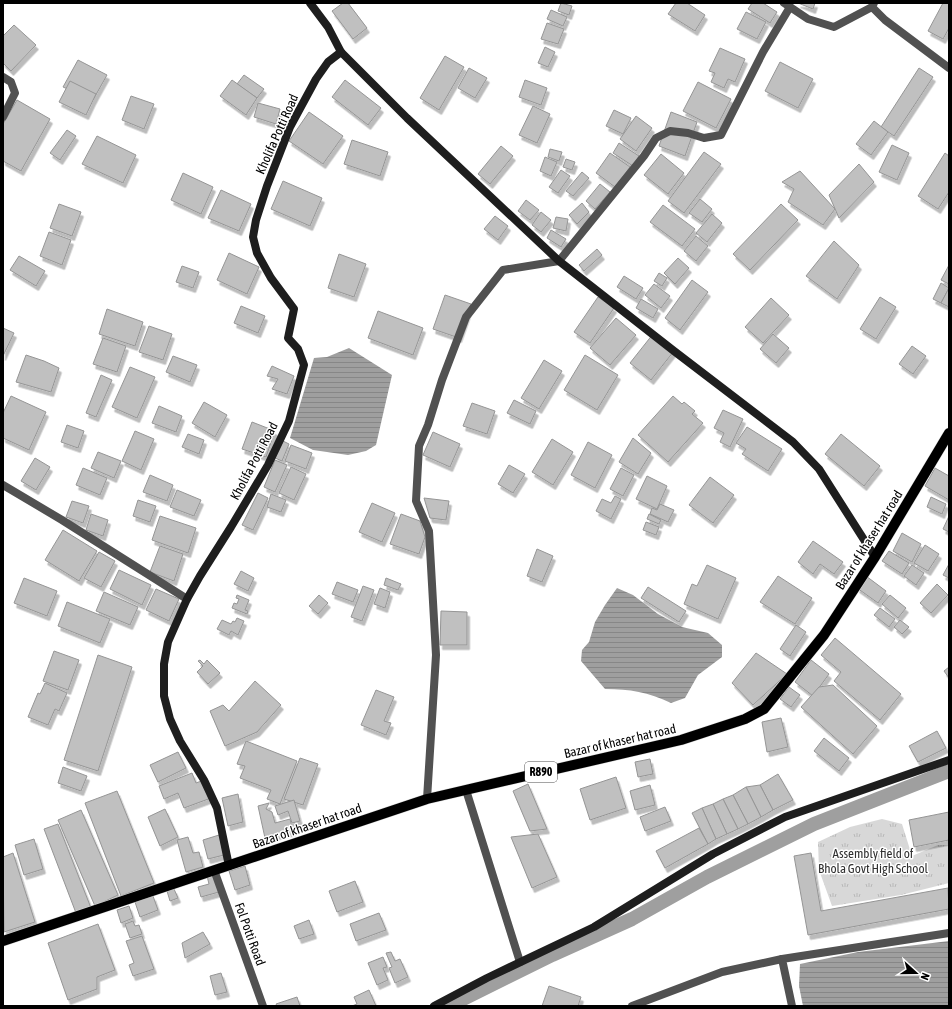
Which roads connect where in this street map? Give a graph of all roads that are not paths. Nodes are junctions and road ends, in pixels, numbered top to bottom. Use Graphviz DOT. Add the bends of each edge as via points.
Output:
graph roads {
  1 [pos="310,3"];
  2 [pos="787,5"];
  3 [pos="873,5"];
  4 [pos="341,52"];
  5 [pos="949,68"];
  6 [pos="3,77"];
  7 [pos="3,117"];
  8 [pos="559,261"];
  9 [pos="949,433"];
  10 [pos="3,485"];
  11 [pos="875,557"];
  12 [pos="187,599"];
  13 [pos="949,760"];
  14 [pos="466,790"];
  15 [pos="427,799"];
  16 [pos="229,866"];
  17 [pos="214,870"];
  18 [pos="949,934"];
  19 [pos="3,941"];
  20 [pos="782,959"];
  21 [pos="520,962"];
  22 [pos="263,1006"];
  23 [pos="434,1006"];
  24 [pos="632,1006"];
  25 [pos="792,1006"];
  1 -- 4 [label="street" via="328,27"];
  2 -- 3 [label="street" via="808,19 834,27"];
  2 -- 8 [label="street" via="721,135 704,138 670,131 656,138"];
  3 -- 5 [label="street" via="885,20"];
  4 -- 8 [label="street"];
  4 -- 12 [label="street, Kholifa Potti Road" via="328,62 316,79 290,127 267,186 253,236 257,253 270,278 294,309 288,338 298,349 304,365 289,421 268,465"];
  6 -- 7 [label="street" via="11,82 15,93"];
  8 -- 11 [label="street" via="793,442 818,469"];
  8 -- 15 [label="street" via="503,270 466,317 419,446 416,501 429,531 436,655"];
  9 -- 11 [label="main road, Bazar of khaser hat road / R890"];
  10 -- 12 [label="street"];
  11 -- 14 [label="main road, Bazar of khaser hat road / R890" via="824,635 764,709 745,719 681,740"];
  12 -- 16 [label="street, Kholifa Potti Road" via="168,642 164,664 164,696 170,719 180,741 204,780 217,808"];
  13 -- 21 [label="street" via="785,817 713,854 594,927"];
  14 -- 15 [label="main road, Bazar of khaser hat road / R890"];
  14 -- 21 [label="street"];
  15 -- 16 [label="main road, Bazar of khaser hat road / R890"];
  16 -- 17 [label="main road, Bazar of khaser hat road / R890"];
  17 -- 19 [label="main road, Bazar of khaser hat road / R890"];
  17 -- 22 [label="street, Fol Potti Road"];
  18 -- 20 [label="street"];
  20 -- 24 [label="street" via="722,972"];
  20 -- 25 [label="street"];
  21 -- 23 [label="street"];
}
